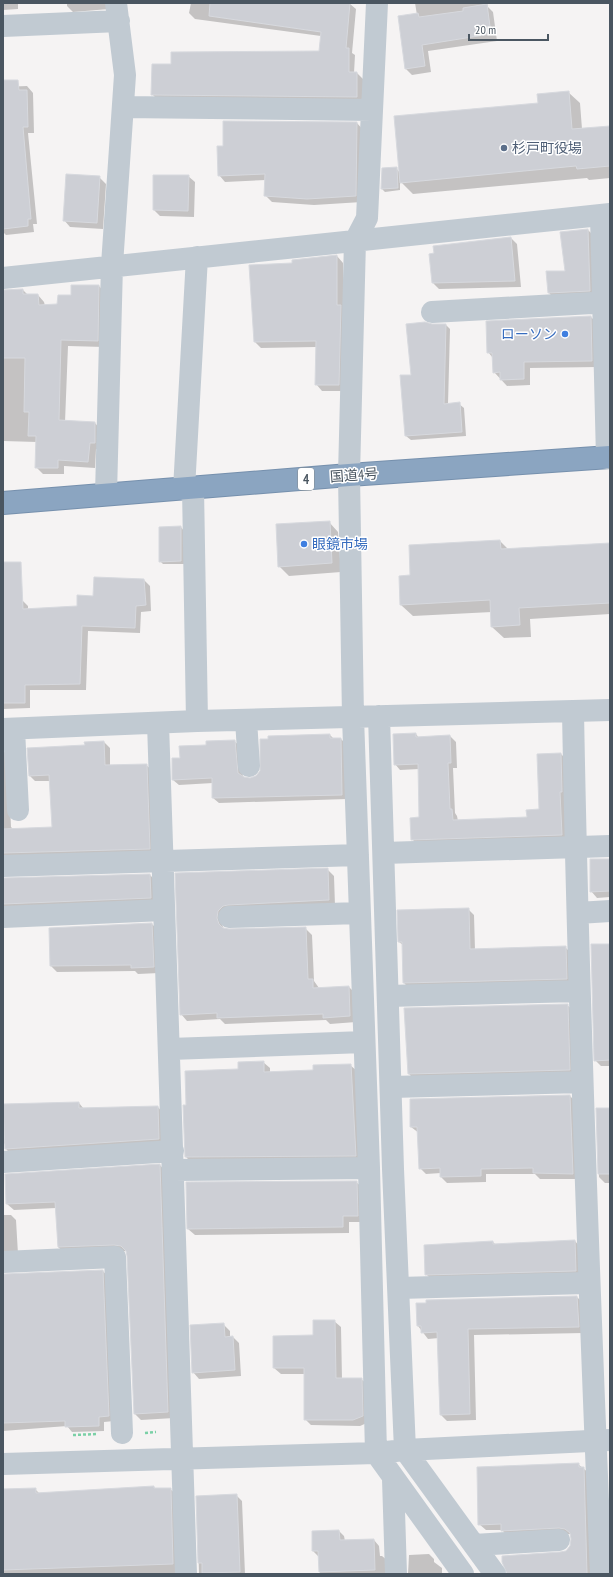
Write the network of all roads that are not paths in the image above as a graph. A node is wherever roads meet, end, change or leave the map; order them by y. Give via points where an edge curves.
1 (377, 3) edge
2 (118, 12) edge
3 (3, 26) edge
4 (123, 107) junction
5 (372, 110) junction
6 (605, 215) edge
7 (355, 241) junction
8 (197, 257) junction
9 (112, 265) junction
10 (3, 278) edge
11 (606, 302) edge
12 (432, 312) dead end
13 (609, 457) edge
14 (349, 475) junction
15 (189, 489) junction
16 (106, 494) junction
17 (3, 503) edge
18 (610, 710) edge
19 (573, 711) junction
20 (379, 716) junction
21 (352, 717) junction
22 (246, 720) junction
23 (197, 721) junction
24 (158, 723) junction
25 (9, 729) edge
26 (249, 766) dead end
27 (18, 810) dead end
28 (610, 846) edge
29 (575, 847) junction
30 (384, 853) junction
31 (358, 855) junction
32 (163, 861) junction
33 (3, 866) edge
34 (164, 910) junction
35 (610, 911) edge
36 (360, 913) junction
37 (578, 913) junction
38 (3, 917) edge
39 (229, 917) dead end
40 (579, 991) junction
41 (388, 996) junction
42 (364, 1042) junction
43 (170, 1049) junction
44 (582, 1082) junction
45 (391, 1087) junction
46 (173, 1160) junction
47 (3, 1162) edge
48 (369, 1168) junction
49 (3, 1262) edge
50 (588, 1283) junction
51 (399, 1288) junction
52 (122, 1433) dead end
53 (603, 1440) edge
54 (405, 1450) junction
55 (376, 1453) junction
56 (182, 1460) junction
57 (3, 1464) edge
58 (393, 1479) junction
59 (559, 1540) dead end
60 (474, 1545) junction
61 (186, 1574) edge
62 (396, 1574) edge
63 (462, 1574) edge
64 (495, 1574) edge
65 (601, 1574) edge

1 - 5 street
2 - 3 street
2 - 4 street via 125,75
4 - 5 street
4 - 9 street
5 - 7 street via 367,218
6 - 7 street
6 - 11 street
7 - 8 street
7 - 14 street
8 - 9 street
8 - 15 street
9 - 10 street
9 - 16 street
11 - 12 street
11 - 13 street
13 - 14 highway, 国道4号 / 4
14 - 15 highway, 国道4号 / 4
14 - 21 street
15 - 16 highway, 国道4号 / 4
15 - 23 street
16 - 17 highway, 国道4号 / 4
18 - 19 street
19 - 20 street
19 - 29 street
20 - 21 street
20 - 30 street
21 - 22 street
21 - 31 street
22 - 23 street
22 - 26 street
23 - 24 street
24 - 25 street
24 - 32 street
25 - 27 street
28 - 29 street
29 - 30 street
29 - 37 street
30 - 41 street
31 - 32 street
31 - 36 street
32 - 33 street
32 - 34 street
34 - 38 street
34 - 43 street
35 - 37 street
36 - 39 street
36 - 42 street
37 - 40 street
40 - 41 street
40 - 44 street
41 - 45 street
42 - 43 street
42 - 48 street
43 - 46 street
44 - 45 street
44 - 50 street
45 - 51 street
46 - 47 street
46 - 48 street
46 - 56 street
48 - 55 street
49 - 52 street via 115,1257
50 - 51 street
50 - 53 street
51 - 54 street
53 - 54 street
53 - 65 street
54 - 55 street
54 - 60 street
55 - 56 street
55 - 58 street
56 - 57 street
56 - 61 street
58 - 62 street
58 - 63 street
59 - 60 street
60 - 64 street

